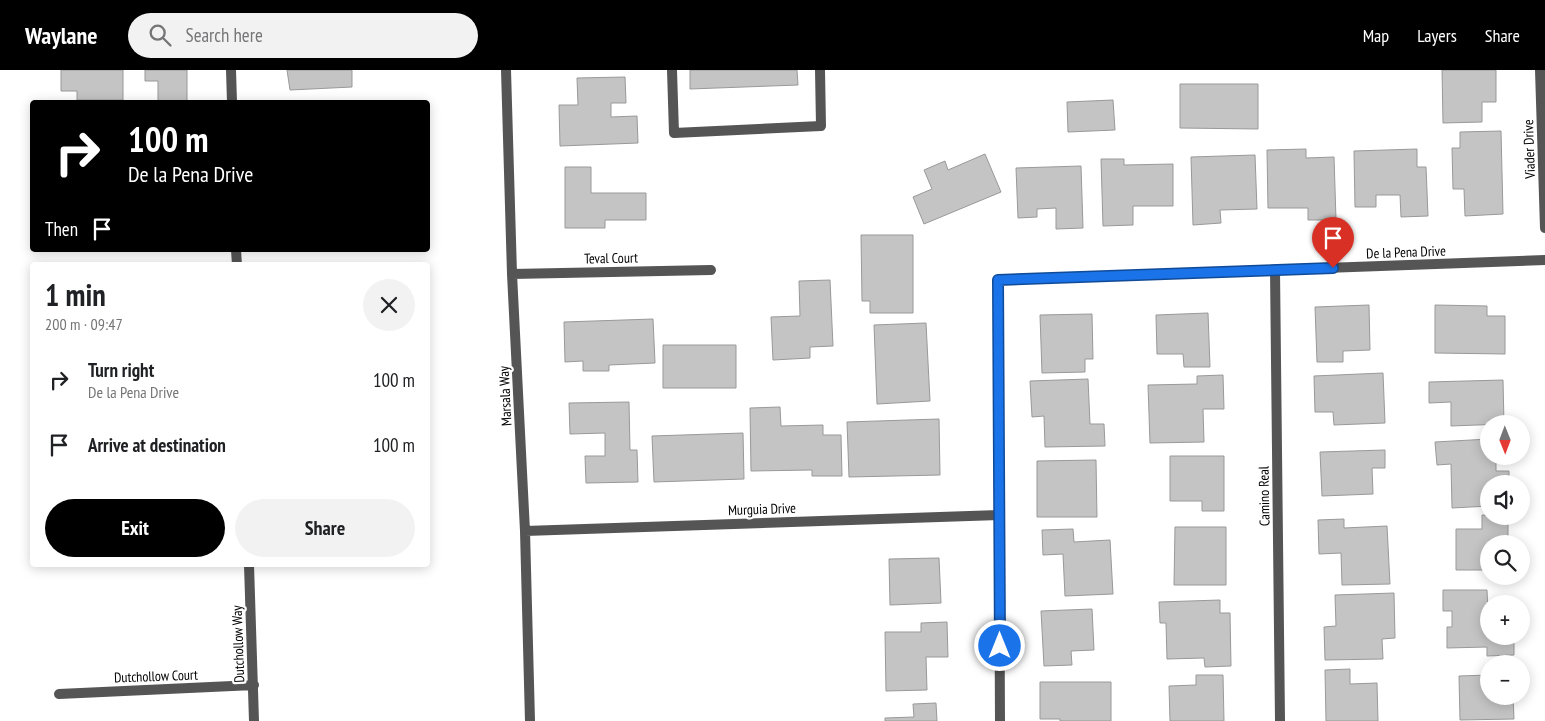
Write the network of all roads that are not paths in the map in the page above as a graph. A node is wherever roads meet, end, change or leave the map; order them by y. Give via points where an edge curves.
1 (231, 70) edge
2 (506, 70) edge
3 (672, 70) edge
4 (820, 70) edge
5 (1540, 70) edge
6 (232, 100) edge
7 (1543, 117) edge
8 (1545, 228) edge
9 (1545, 260) edge
10 (711, 270) dead end
11 (1275, 270) junction
12 (512, 274) junction
13 (999, 515) junction
14 (525, 530) junction
15 (248, 567) edge
16 (254, 685) junction
17 (59, 694) dead end
18 (254, 721) edge
19 (530, 721) edge
20 (1000, 721) edge
21 (1280, 721) edge

1 - 6 street
2 - 12 street, Marsala Way
3 - 4 street via 674,132 821,126
5 - 7 street, Viader Drive
7 - 8 street, Viader Drive
9 - 11 street, De la Pena Drive
10 - 12 street, Teval Court
11 - 13 street, De la Pena Drive via 998,280
11 - 21 street, Camino Real
12 - 14 street, Marsala Way
13 - 14 street, Murguia Drive
13 - 20 street
14 - 19 street, Marsala Way
15 - 16 street, Dutchollow Way
16 - 17 street, Dutchollow Court
16 - 18 street, Dutchollow Way

